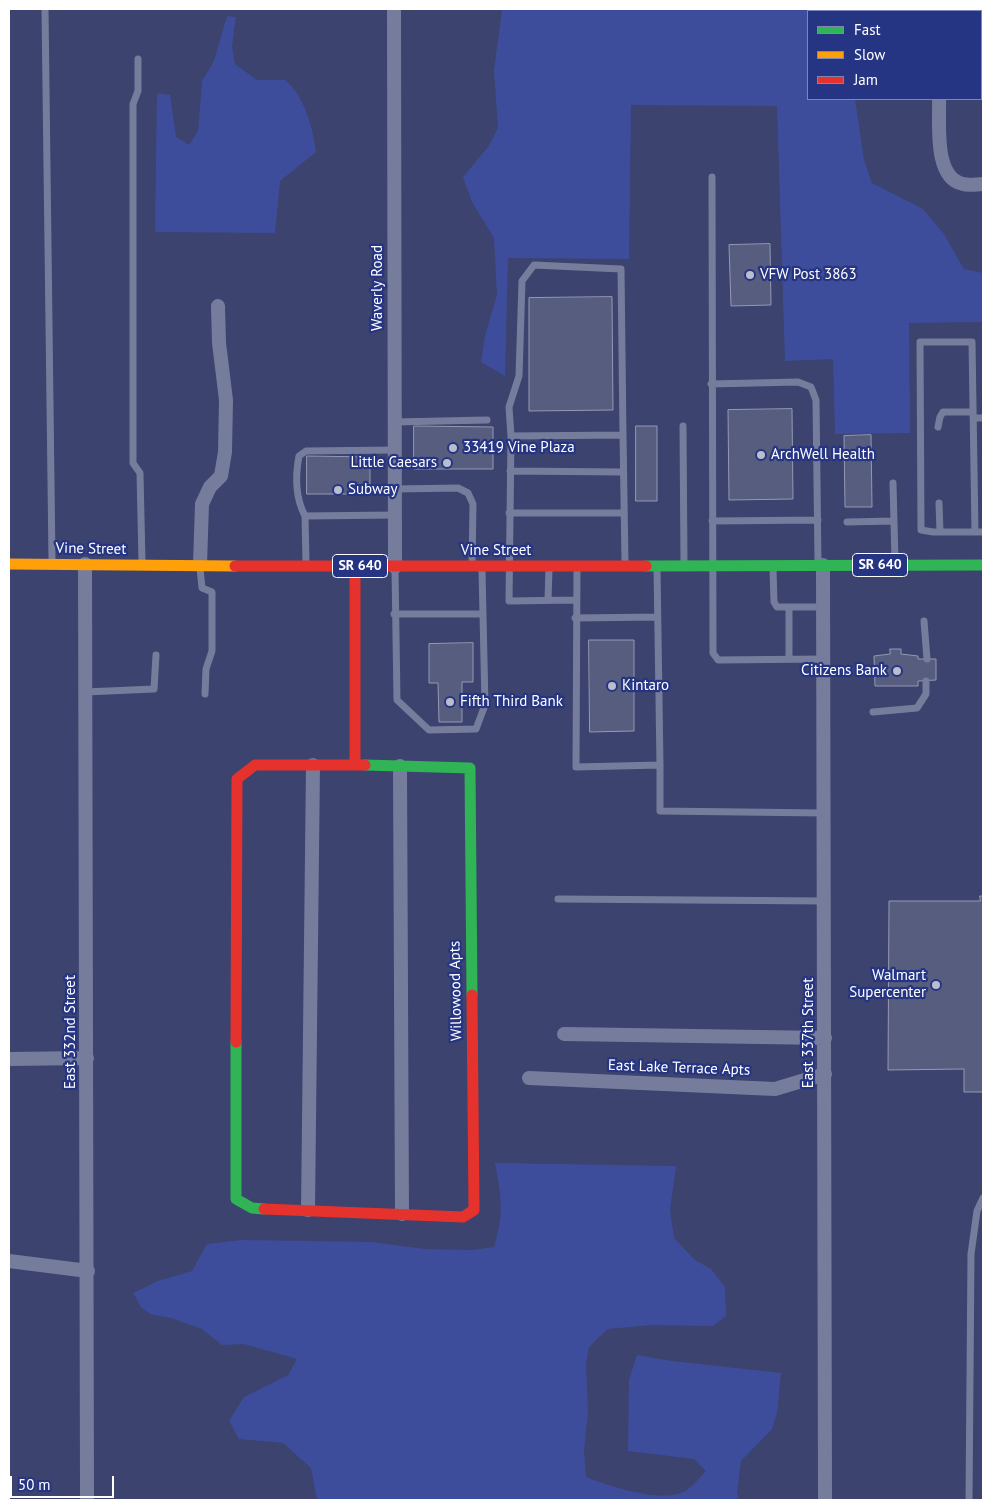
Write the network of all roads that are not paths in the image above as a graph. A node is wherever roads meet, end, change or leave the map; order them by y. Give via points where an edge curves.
1 (45, 9) edge
2 (394, 9) edge
3 (138, 59) dead end
4 (939, 100) edge
5 (712, 177) dead end
6 (983, 184) edge
7 (218, 306) dead end
8 (711, 384) junction
9 (973, 415) junction
10 (983, 418) edge
11 (487, 420) dead end
12 (395, 422) junction
13 (683, 426) dead end
14 (938, 427) dead end
15 (623, 435) junction
16 (511, 436) junction
17 (395, 450) junction
18 (510, 471) junction
19 (622, 472) junction
20 (893, 483) dead end
21 (395, 489) junction
22 (939, 503) dead end
23 (509, 513) junction
24 (624, 513) junction
25 (395, 515) junction
26 (305, 516) junction
27 (818, 520) junction
28 (712, 521) junction
29 (894, 521) junction
30 (847, 522) dead end
31 (940, 532) junction
32 (975, 532) junction
33 (983, 532) edge
34 (9, 564) edge
35 (52, 564) junction
36 (85, 564) junction
37 (142, 565) junction
38 (200, 565) junction
39 (657, 565) junction
40 (712, 565) junction
41 (772, 565) junction
42 (820, 565) junction
43 (895, 565) junction
44 (983, 565) edge
45 (306, 566) junction
46 (355, 566) junction
47 (477, 566) junction
48 (508, 566) junction
49 (549, 566) junction
50 (578, 566) junction
51 (626, 566) junction
52 (684, 566) junction
53 (395, 567) junction
54 (548, 600) junction
55 (576, 600) junction
56 (789, 608) junction
57 (823, 608) junction
58 (394, 614) junction
59 (483, 614) junction
60 (657, 617) junction
61 (575, 618) junction
62 (924, 621) dead end
63 (156, 655) dead end
64 (789, 659) junction
65 (823, 659) junction
66 (926, 659) dead end
67 (926, 681) dead end
68 (85, 692) junction
69 (205, 694) dead end
70 (873, 712) dead end
71 (313, 765) junction
72 (355, 765) junction
73 (660, 765) junction
74 (400, 766) junction
75 (823, 813) junction
76 (558, 899) dead end
77 (824, 901) junction
78 (564, 1034) dead end
79 (825, 1038) junction
80 (87, 1058) junction
81 (9, 1059) edge
82 (825, 1074) junction
83 (529, 1078) dead end
84 (983, 1198) edge
85 (308, 1210) junction
86 (402, 1214) junction
87 (9, 1262) edge
88 (88, 1270) junction
89 (87, 1500) edge
90 (825, 1500) edge
91 (969, 1500) edge

1 - 35 lane
2 - 12 street, Waverly Road
3 - 37 lane via 138,91 134,104 133,463 140,473
4 - 6 street via 940,152 947,173 962,184
5 - 8 lane
7 - 38 street via 226,400 225,452 221,476 210,487 202,504
8 - 27 lane via 798,382 811,387 816,400
8 - 28 lane
9 - 10 lane
9 - 14 lane via 943,412
9 - 31 lane via 972,342 920,342 921,530
9 - 32 lane
11 - 12 lane
12 - 17 street, Waverly Road
13 - 52 lane
15 - 16 lane
15 - 16 lane via 621,270 534,265 522,282 519,376 509,407
15 - 19 lane
16 - 18 lane
17 - 21 street, Waverly Road
17 - 26 lane via 306,451 299,456 296,473 298,502
18 - 19 lane
18 - 23 lane
19 - 24 lane
20 - 29 lane
21 - 25 street, Waverly Road
21 - 47 lane via 458,488 468,493 473,504
22 - 31 lane
23 - 24 lane
23 - 48 lane
24 - 51 lane
25 - 26 lane
25 - 53 street, Waverly Road
26 - 45 lane
27 - 28 lane
27 - 42 lane
28 - 40 lane
29 - 30 lane
29 - 43 lane
31 - 32 lane
32 - 33 lane
34 - 35 street, Vine Street / SR 640
35 - 36 street, Vine Street / SR 640
36 - 37 street, Vine Street / SR 640
36 - 68 street, East 332nd Street
37 - 38 street, Vine Street / SR 640
38 - 45 street, Vine Street / SR 640
38 - 69 lane via 202,588 212,592 212,651 206,669
39 - 51 street, Vine Street / SR 640
39 - 52 street, Vine Street / SR 640
39 - 60 lane
40 - 41 street, Vine Street / SR 640
40 - 52 street, Vine Street / SR 640
40 - 64 lane via 714,657 718,660
41 - 42 street, Vine Street / SR 640
41 - 56 lane via 774,602 777,607
42 - 43 street, Vine Street / SR 640
42 - 57 street, East 337th Street
43 - 44 street, Vine Street / SR 640
45 - 46 street, Vine Street / SR 640
46 - 53 street, Vine Street / SR 640
46 - 72 street
47 - 48 street, Vine Street / SR 640
47 - 53 street, Vine Street / SR 640
47 - 59 lane
48 - 49 street, Vine Street / SR 640
48 - 54 lane via 509,600
49 - 50 street, Vine Street / SR 640
49 - 54 lane
50 - 51 street, Vine Street / SR 640
50 - 55 lane
53 - 58 lane
54 - 55 lane
55 - 61 lane
56 - 57 lane
56 - 64 lane
57 - 65 street, East 337th Street
58 - 59 lane
58 - 59 lane via 397,700 429,730 476,729 485,705
60 - 61 lane
60 - 73 lane
61 - 73 lane via 576,766
62 - 66 lane
63 - 68 lane via 154,688
64 - 65 lane
65 - 75 street, East 337th Street
67 - 70 lane via 926,694 917,708
68 - 80 street, East 332nd Street
71 - 72 street, Willowood Apts
71 - 85 street
71 - 85 street, Willowood Apts via 255,765 237,779 236,1199 252,1208
72 - 74 street, Willowood Apts
73 - 75 lane via 660,811
74 - 86 street
74 - 86 street, Willowood Apts via 470,768 474,1210 463,1217
75 - 77 street, East 337th Street
76 - 77 lane
77 - 79 street, East 337th Street
78 - 79 street, East Lake Terrace Apts
79 - 82 street, East 337th Street
80 - 81 street
80 - 88 street, East 332nd Street
82 - 83 street, East Lake Terrace Apts via 775,1089
82 - 90 street, East 337th Street
84 - 91 lane via 977,1211 970,1254
85 - 86 street, Willowood Apts
87 - 88 street
88 - 89 street, East 332nd Street

